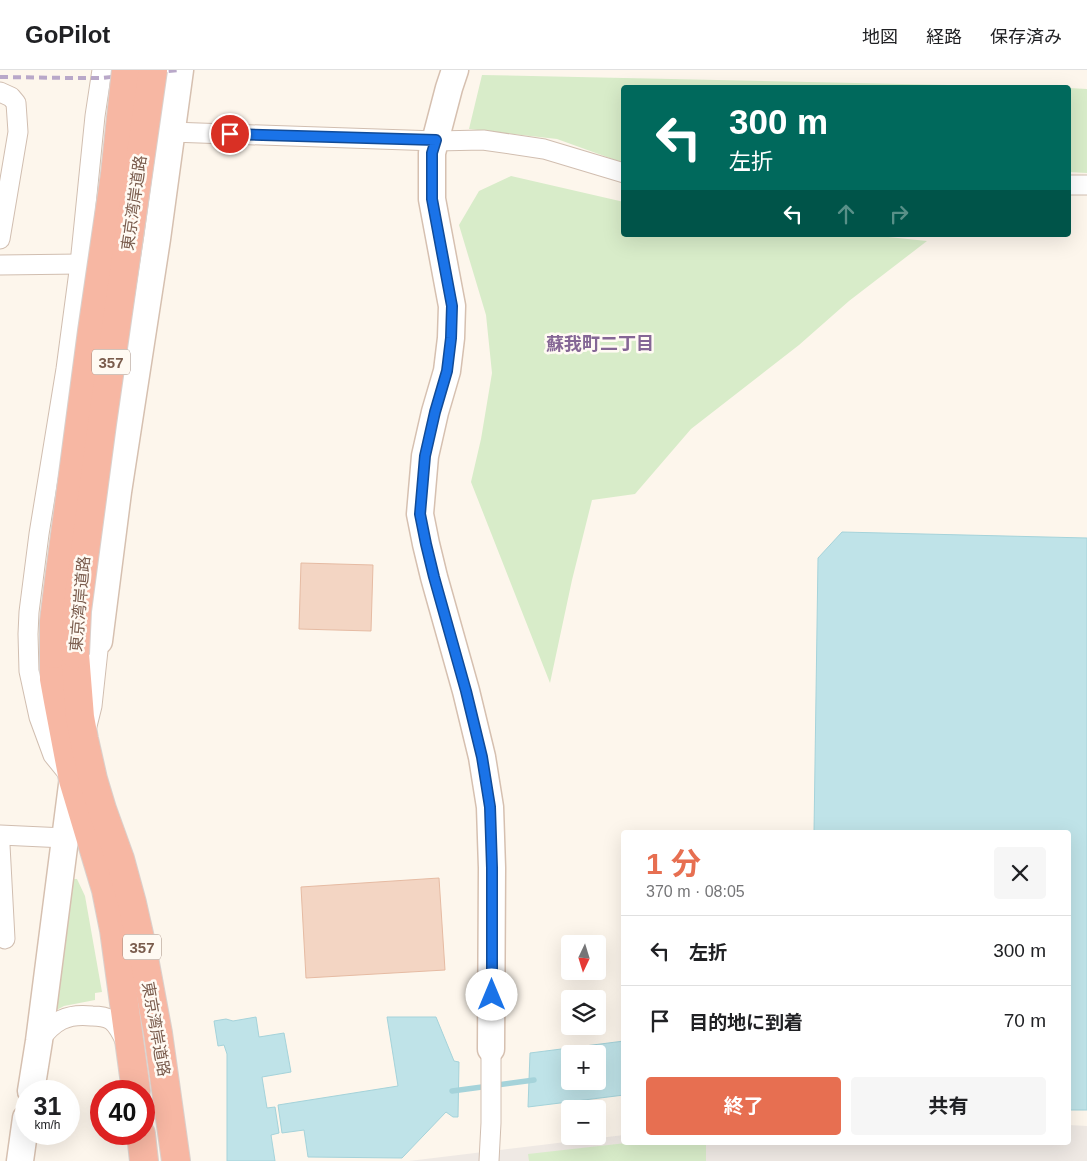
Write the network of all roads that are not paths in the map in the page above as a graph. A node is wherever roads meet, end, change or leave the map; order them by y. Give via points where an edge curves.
1 (102, 70) edge
2 (126, 70) edge
3 (153, 70) edge
4 (180, 70) edge
5 (455, 70) edge
6 (0, 92) edge
7 (171, 132) junction
8 (436, 140) junction
9 (621, 172) edge
10 (1071, 185) edge
11 (1087, 185) edge
12 (2, 218) edge
13 (0, 239) edge
14 (80, 264) junction
15 (0, 265) edge
16 (99, 641) joint
17 (64, 654) junction
18 (84, 739) junction
19 (73, 780) junction
20 (0, 835) edge
21 (65, 838) junction
22 (0, 845) edge
23 (5, 939) dead end
24 (38, 1040) junction
25 (491, 1049) joint
26 (130, 1051) junction
27 (32, 1080) edge
28 (134, 1080) edge
29 (22, 1145) edge
30 (142, 1145) edge
31 (20, 1161) edge
32 (144, 1161) edge
33 (176, 1161) edge
34 (489, 1161) edge

1 - 14 street
2 - 17 highway, 東京湾岸道路 / 357, bridge via 115,174 54,621
3 - 17 highway, 東京湾岸道路 / 357, bridge via 78,602
4 - 7 street
5 - 8 street
6 - 12 street via 16,103 18,132
7 - 8 street
7 - 16 street
8 - 9 street via 482,140 544,149
8 - 25 street via 432,153 432,199 452,306 451,338 447,371 425,456 420,514 482,757 490,807
10 - 11 street
12 - 13 street
14 - 15 street
14 - 19 street via 28,634 29,671 39,717 53,754
16 - 18 street via 92,706
17 - 18 highway, 東京湾岸道路 / 357
17 - 19 highway, 東京湾岸道路 / 357 via 54,679
18 - 19 street
18 - 33 highway, 東京湾岸道路 / 357 via 136,920 158,1033
19 - 21 street
19 - 26 highway, 東京湾岸道路 / 357 via 108,898
20 - 21 street
21 - 24 street
22 - 23 street
24 - 26 street via 64,1018 85,1015 112,1020
24 - 27 street
25 - 34 street
26 - 28 highway, 東京湾岸道路 / 357
29 - 31 street
30 - 32 highway

